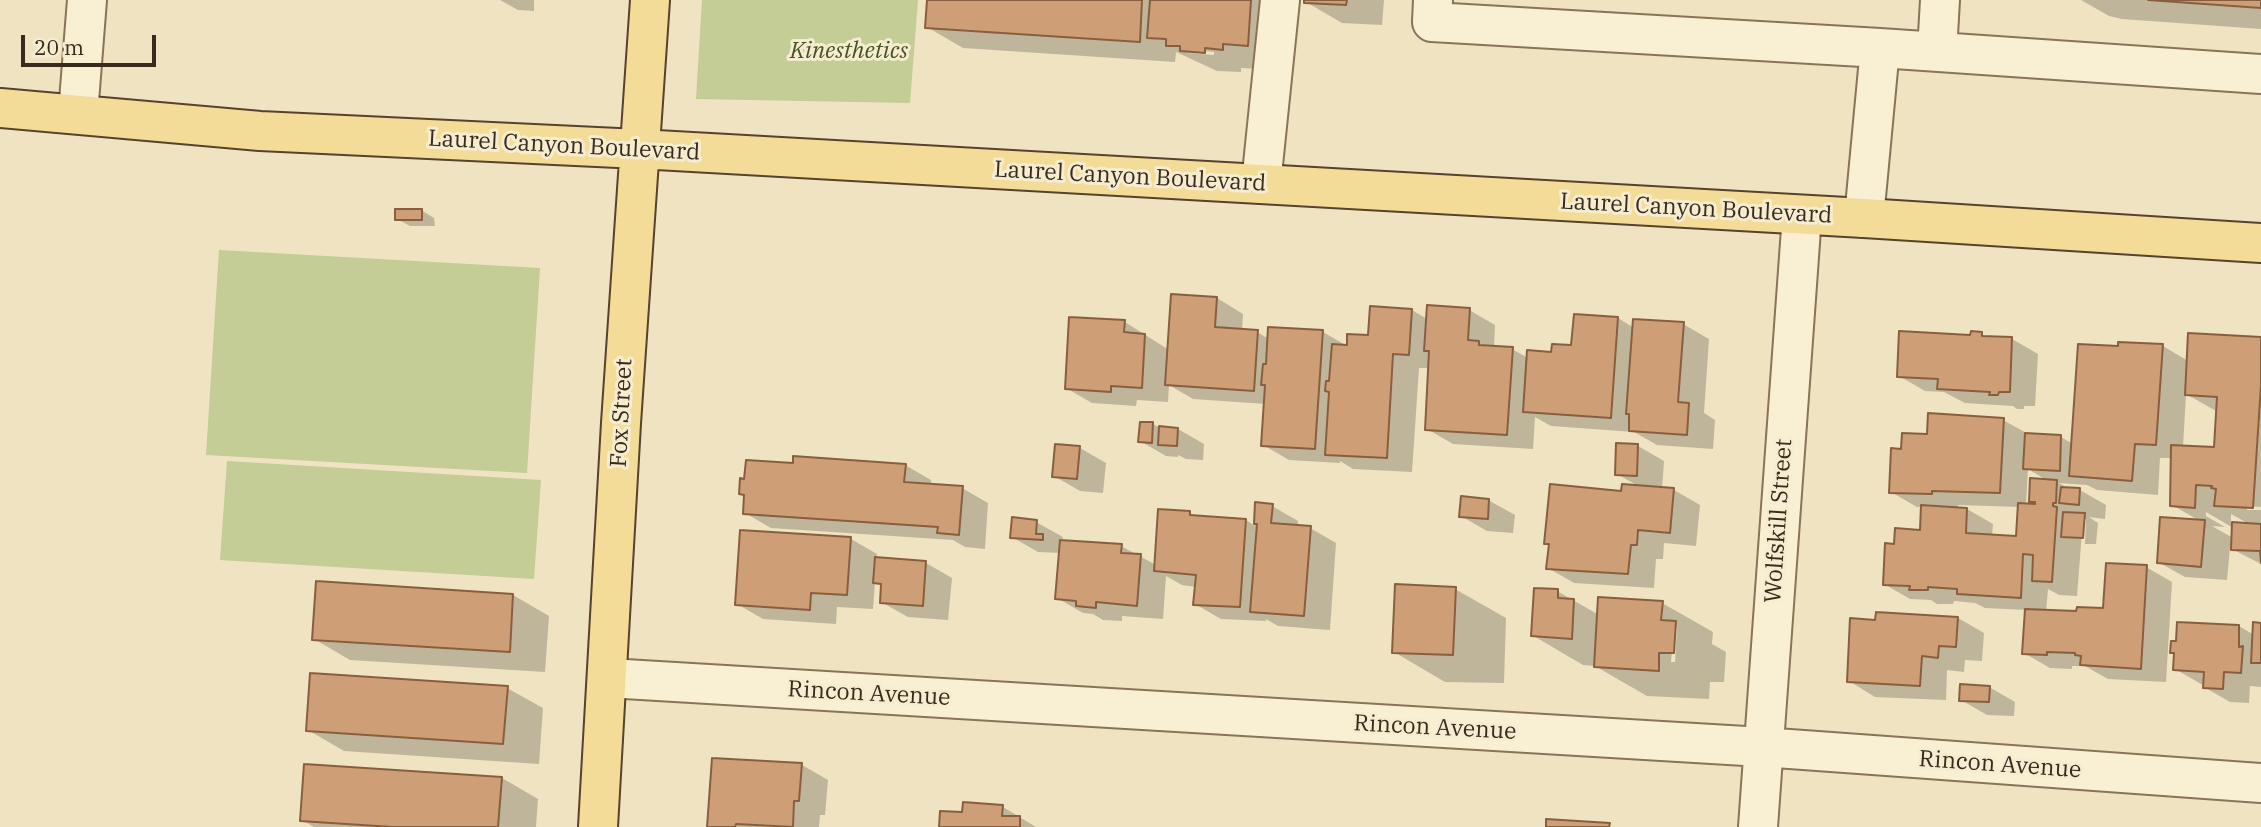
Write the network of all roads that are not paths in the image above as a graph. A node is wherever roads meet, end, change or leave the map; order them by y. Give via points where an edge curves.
1 (87, 0) edge
2 (650, 0) edge
3 (1280, 0) edge
4 (1433, 0) edge
5 (1940, 0) edge
6 (1880, 48) junction
7 (1937, 52) junction
8 (2261, 74) edge
9 (0, 108) edge
10 (78, 114) junction
11 (639, 149) junction
12 (1261, 184) junction
13 (1802, 215) junction
14 (1864, 218) junction
15 (2261, 243) edge
16 (608, 678) junction
17 (1762, 747) junction
18 (2261, 783) edge
19 (598, 827) edge
20 (1758, 827) edge

1 - 10 street
2 - 11 main road, Fox Street
3 - 12 street
4 - 6 street via 1432,22
5 - 7 street
6 - 7 street
6 - 14 street
7 - 8 street
9 - 10 main road, Laurel Canyon Boulevard
10 - 11 main road, Laurel Canyon Boulevard via 260,131
11 - 12 main road, Laurel Canyon Boulevard
11 - 16 main road, Fox Street
12 - 13 main road, Laurel Canyon Boulevard
13 - 14 main road, Laurel Canyon Boulevard
13 - 17 street, Wolfskill Street
14 - 15 main road, Laurel Canyon Boulevard
16 - 17 street, Rincon Avenue
16 - 19 main road, Fox Street
17 - 18 street, Rincon Avenue
17 - 20 street, Wolfskill Street

